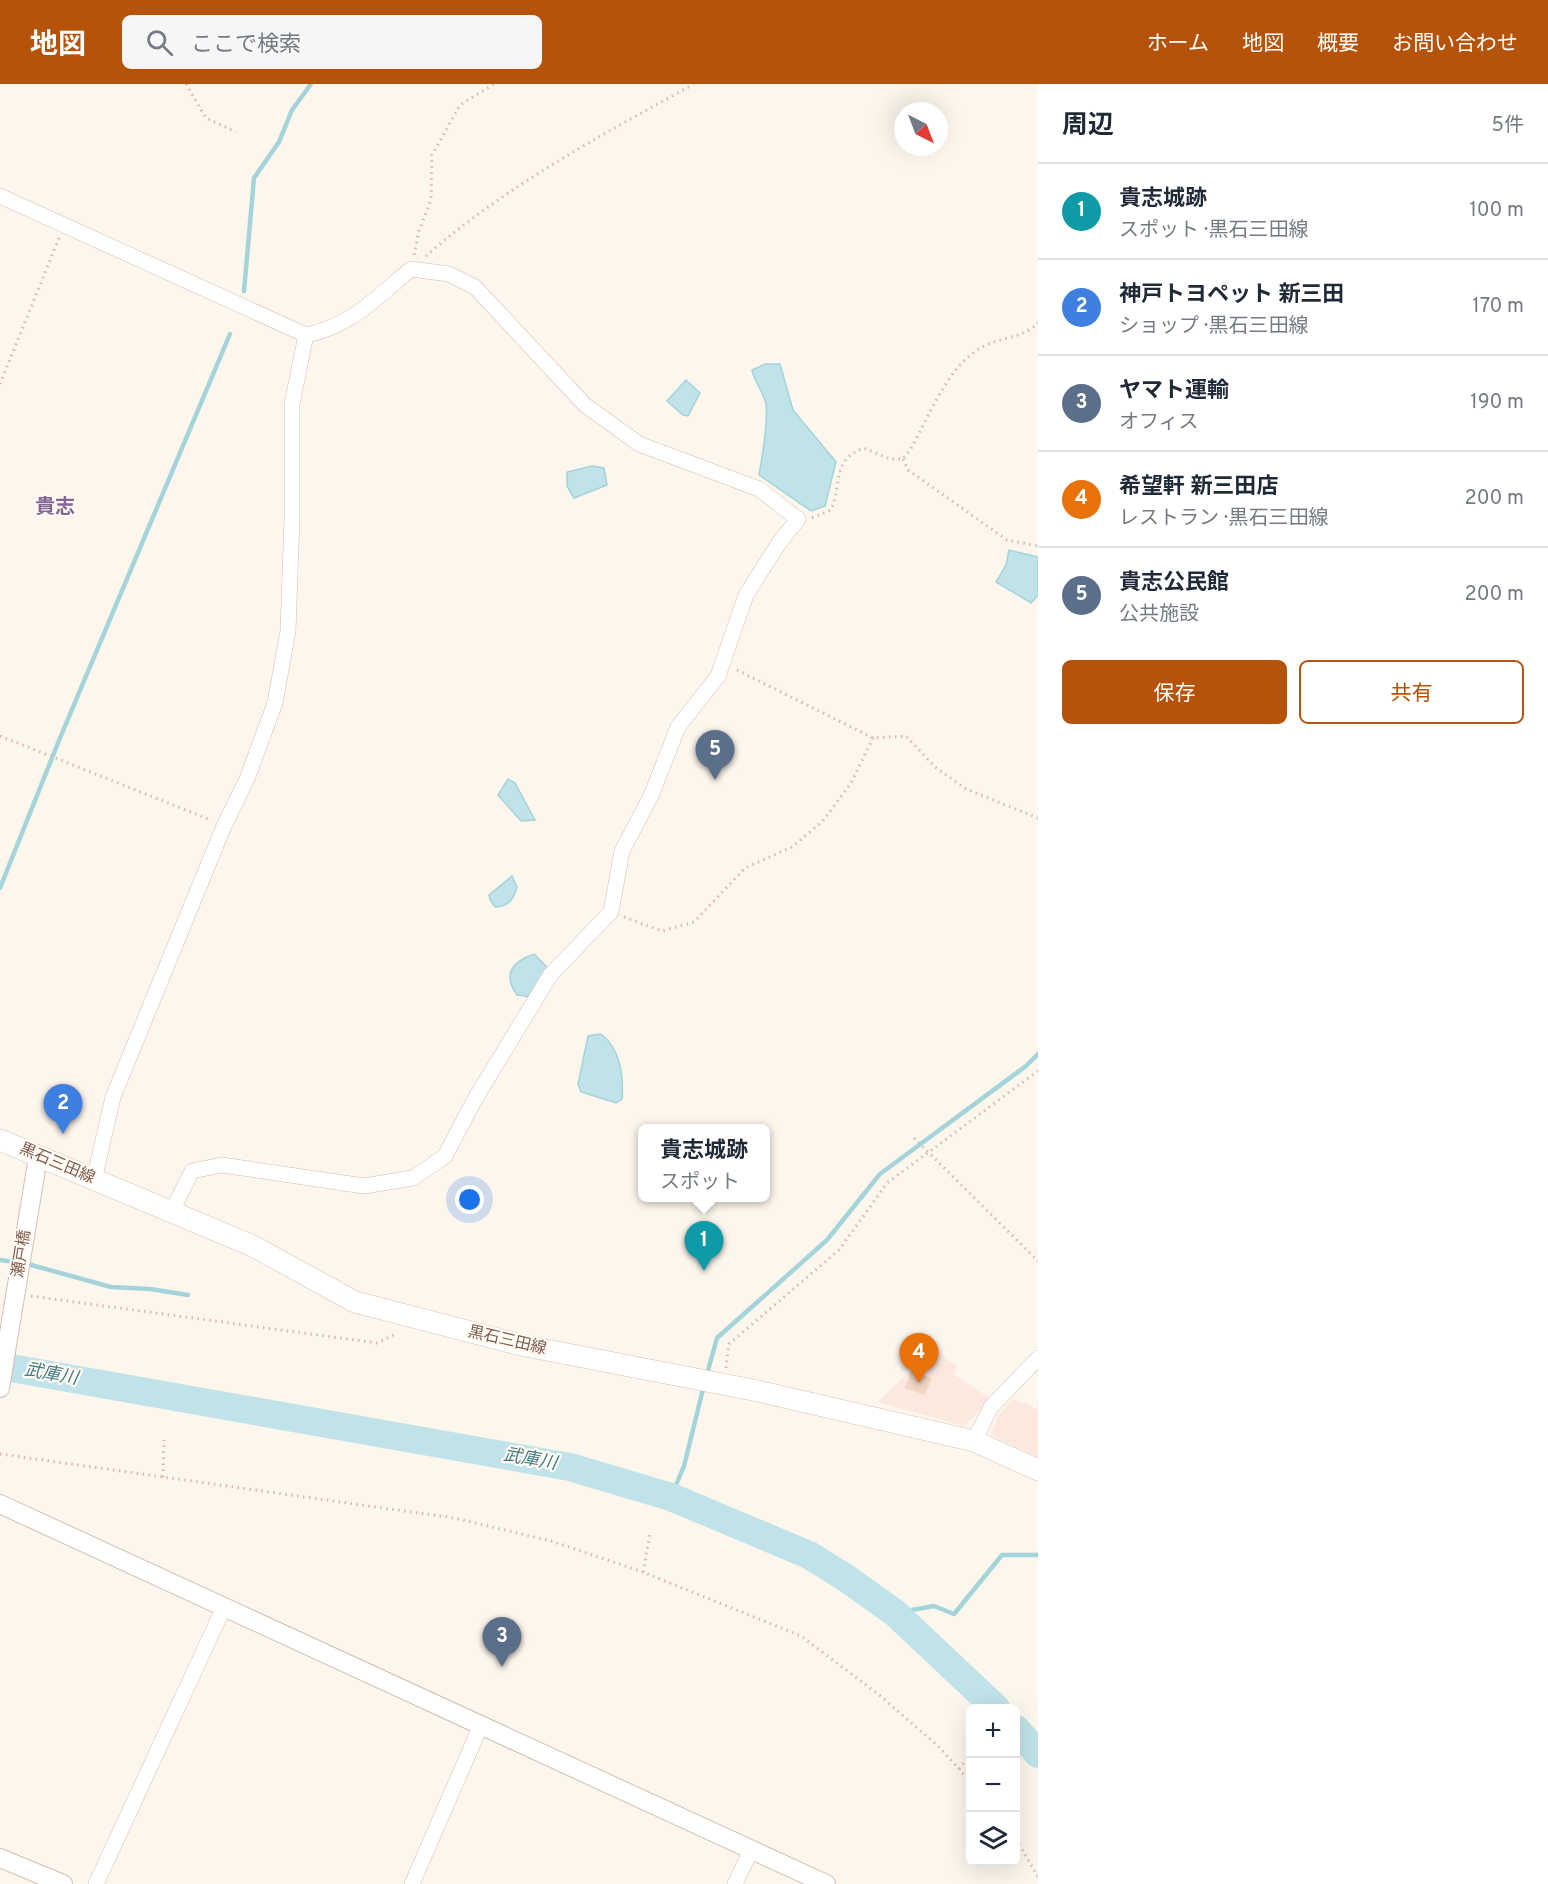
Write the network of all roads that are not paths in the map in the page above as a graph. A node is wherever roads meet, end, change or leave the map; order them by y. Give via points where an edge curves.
1 (0, 196) edge
2 (306, 335) junction
3 (0, 1140) edge
4 (38, 1157) junction
5 (94, 1180) junction
6 (171, 1213) junction
7 (1038, 1358) edge
8 (0, 1388) edge
9 (974, 1441) junction
10 (1038, 1470) edge
11 (0, 1504) edge
12 (224, 1607) junction
13 (481, 1725) junction
14 (751, 1850) junction
15 (0, 1858) edge
16 (63, 1884) edge
17 (96, 1884) edge
18 (411, 1884) edge
19 (735, 1884) edge
20 (826, 1884) edge

1 - 2 street
2 - 5 street via 292,404 288,631 275,703 247,779 224,825 113,1097
2 - 6 street via 341,324 411,269 449,274 475,287 585,405 639,444 759,489 798,519 746,595 718,676 678,727 651,796 622,851 611,912 551,974 445,1156 413,1178 364,1186 222,1165 192,1171
3 - 4 main road, 黒石三田線
4 - 5 main road, 黒石三田線
4 - 8 street, 瀬戸橋
5 - 6 main road, 黒石三田線
6 - 9 main road, 黒石三田線 via 253,1246 355,1302 421,1321
7 - 9 street via 991,1407
9 - 10 main road, 黒石三田線
11 - 12 street
12 - 13 street
12 - 17 street
13 - 14 street
13 - 18 street
14 - 19 street
14 - 20 street
15 - 16 street

